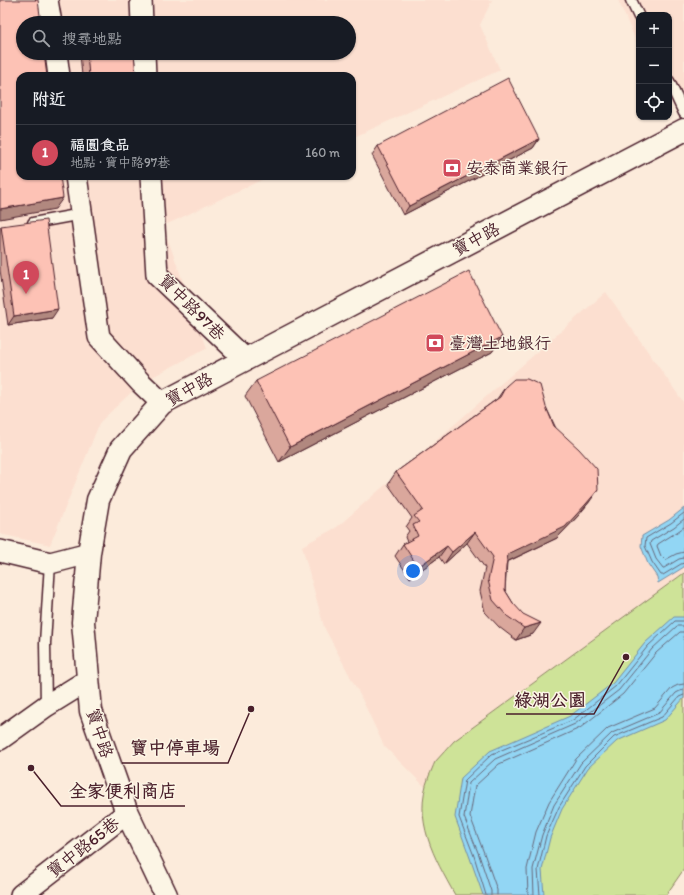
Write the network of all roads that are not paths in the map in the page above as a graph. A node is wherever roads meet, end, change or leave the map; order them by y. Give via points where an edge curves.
1 (47, 0) edge
2 (141, 0) edge
3 (631, 0) edge
4 (637, 12) edge
5 (50, 16) edge
6 (142, 16) edge
7 (57, 60) edge
8 (144, 60) edge
9 (59, 72) edge
10 (145, 72) edge
11 (670, 84) edge
12 (684, 113) edge
13 (684, 130) edge
14 (77, 180) edge
15 (151, 180) edge
16 (82, 214) junction
17 (22, 225) edge
18 (245, 359) junction
19 (162, 403) junction
20 (0, 551) edge
21 (89, 552) junction
22 (50, 563) junction
23 (88, 680) junction
24 (46, 706) junction
25 (0, 739) edge
26 (127, 813) junction
27 (21, 895) edge
28 (166, 895) edge

1 - 5 street
2 - 6 street
3 - 4 lane
7 - 9 street
8 - 10 street
11 - 12 lane
13 - 18 street, 寶中路
14 - 16 street
15 - 18 street, 寶中路97巷 via 157,275
16 - 17 lane
16 - 19 street via 99,336 140,383
18 - 19 street, 寶中路
19 - 21 street, 寶中路 via 121,449 98,500
20 - 22 street
21 - 22 street
21 - 23 street, 寶中路 via 83,622
22 - 24 lane via 45,643
23 - 24 street
23 - 26 street, 寶中路 via 91,710
24 - 25 street
26 - 27 street, 寶中路65巷
26 - 28 street, 寶中路

